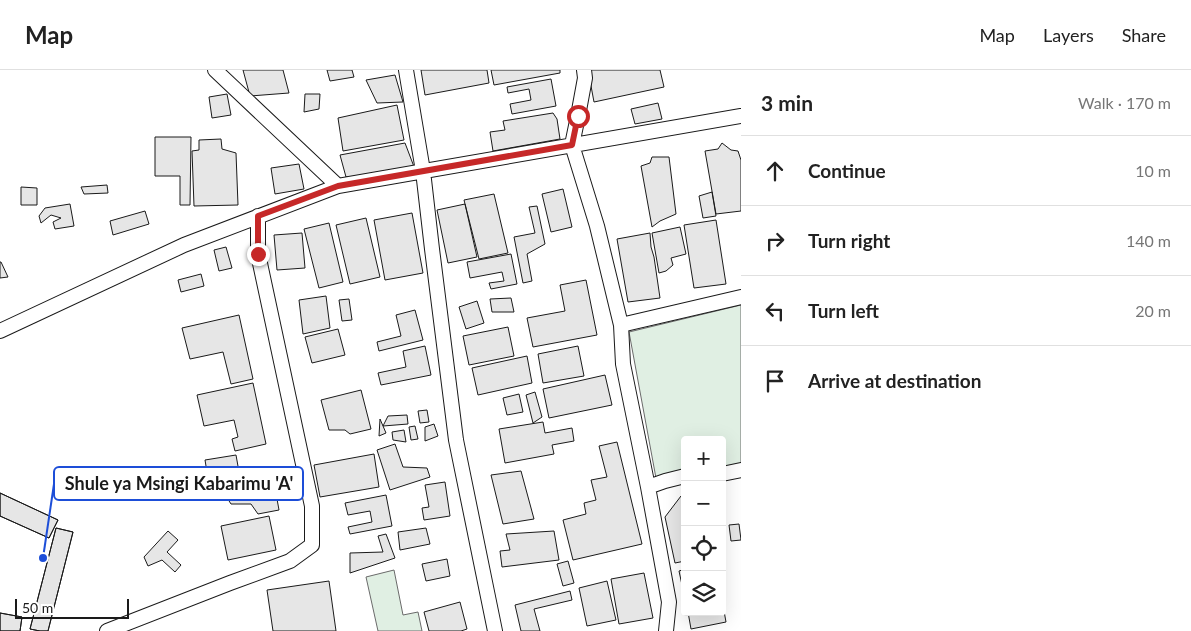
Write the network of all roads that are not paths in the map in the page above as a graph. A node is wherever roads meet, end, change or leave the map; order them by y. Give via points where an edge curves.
1 (215, 70) edge
2 (406, 70) edge
3 (584, 70) edge
4 (741, 116) edge
5 (572, 145) junction
6 (423, 171) junction
7 (338, 186) junction
8 (258, 216) junction
9 (741, 297) edge
10 (621, 326) junction
11 (0, 331) edge
12 (741, 470) edge
13 (726, 473) edge
14 (681, 477) edge
15 (648, 487) junction
16 (107, 631) edge
17 (495, 631) edge
18 (666, 631) edge

1 - 7 street
2 - 6 street
3 - 5 street
4 - 5 street
5 - 6 street
5 - 10 street via 597,226
6 - 7 street
6 - 17 street via 456,440
7 - 8 street
8 - 11 street via 184,245
8 - 16 street via 258,254 312,506 312,545 290,562
9 - 10 street
10 - 15 street via 623,364
12 - 13 street
14 - 15 street
15 - 18 street via 669,602

